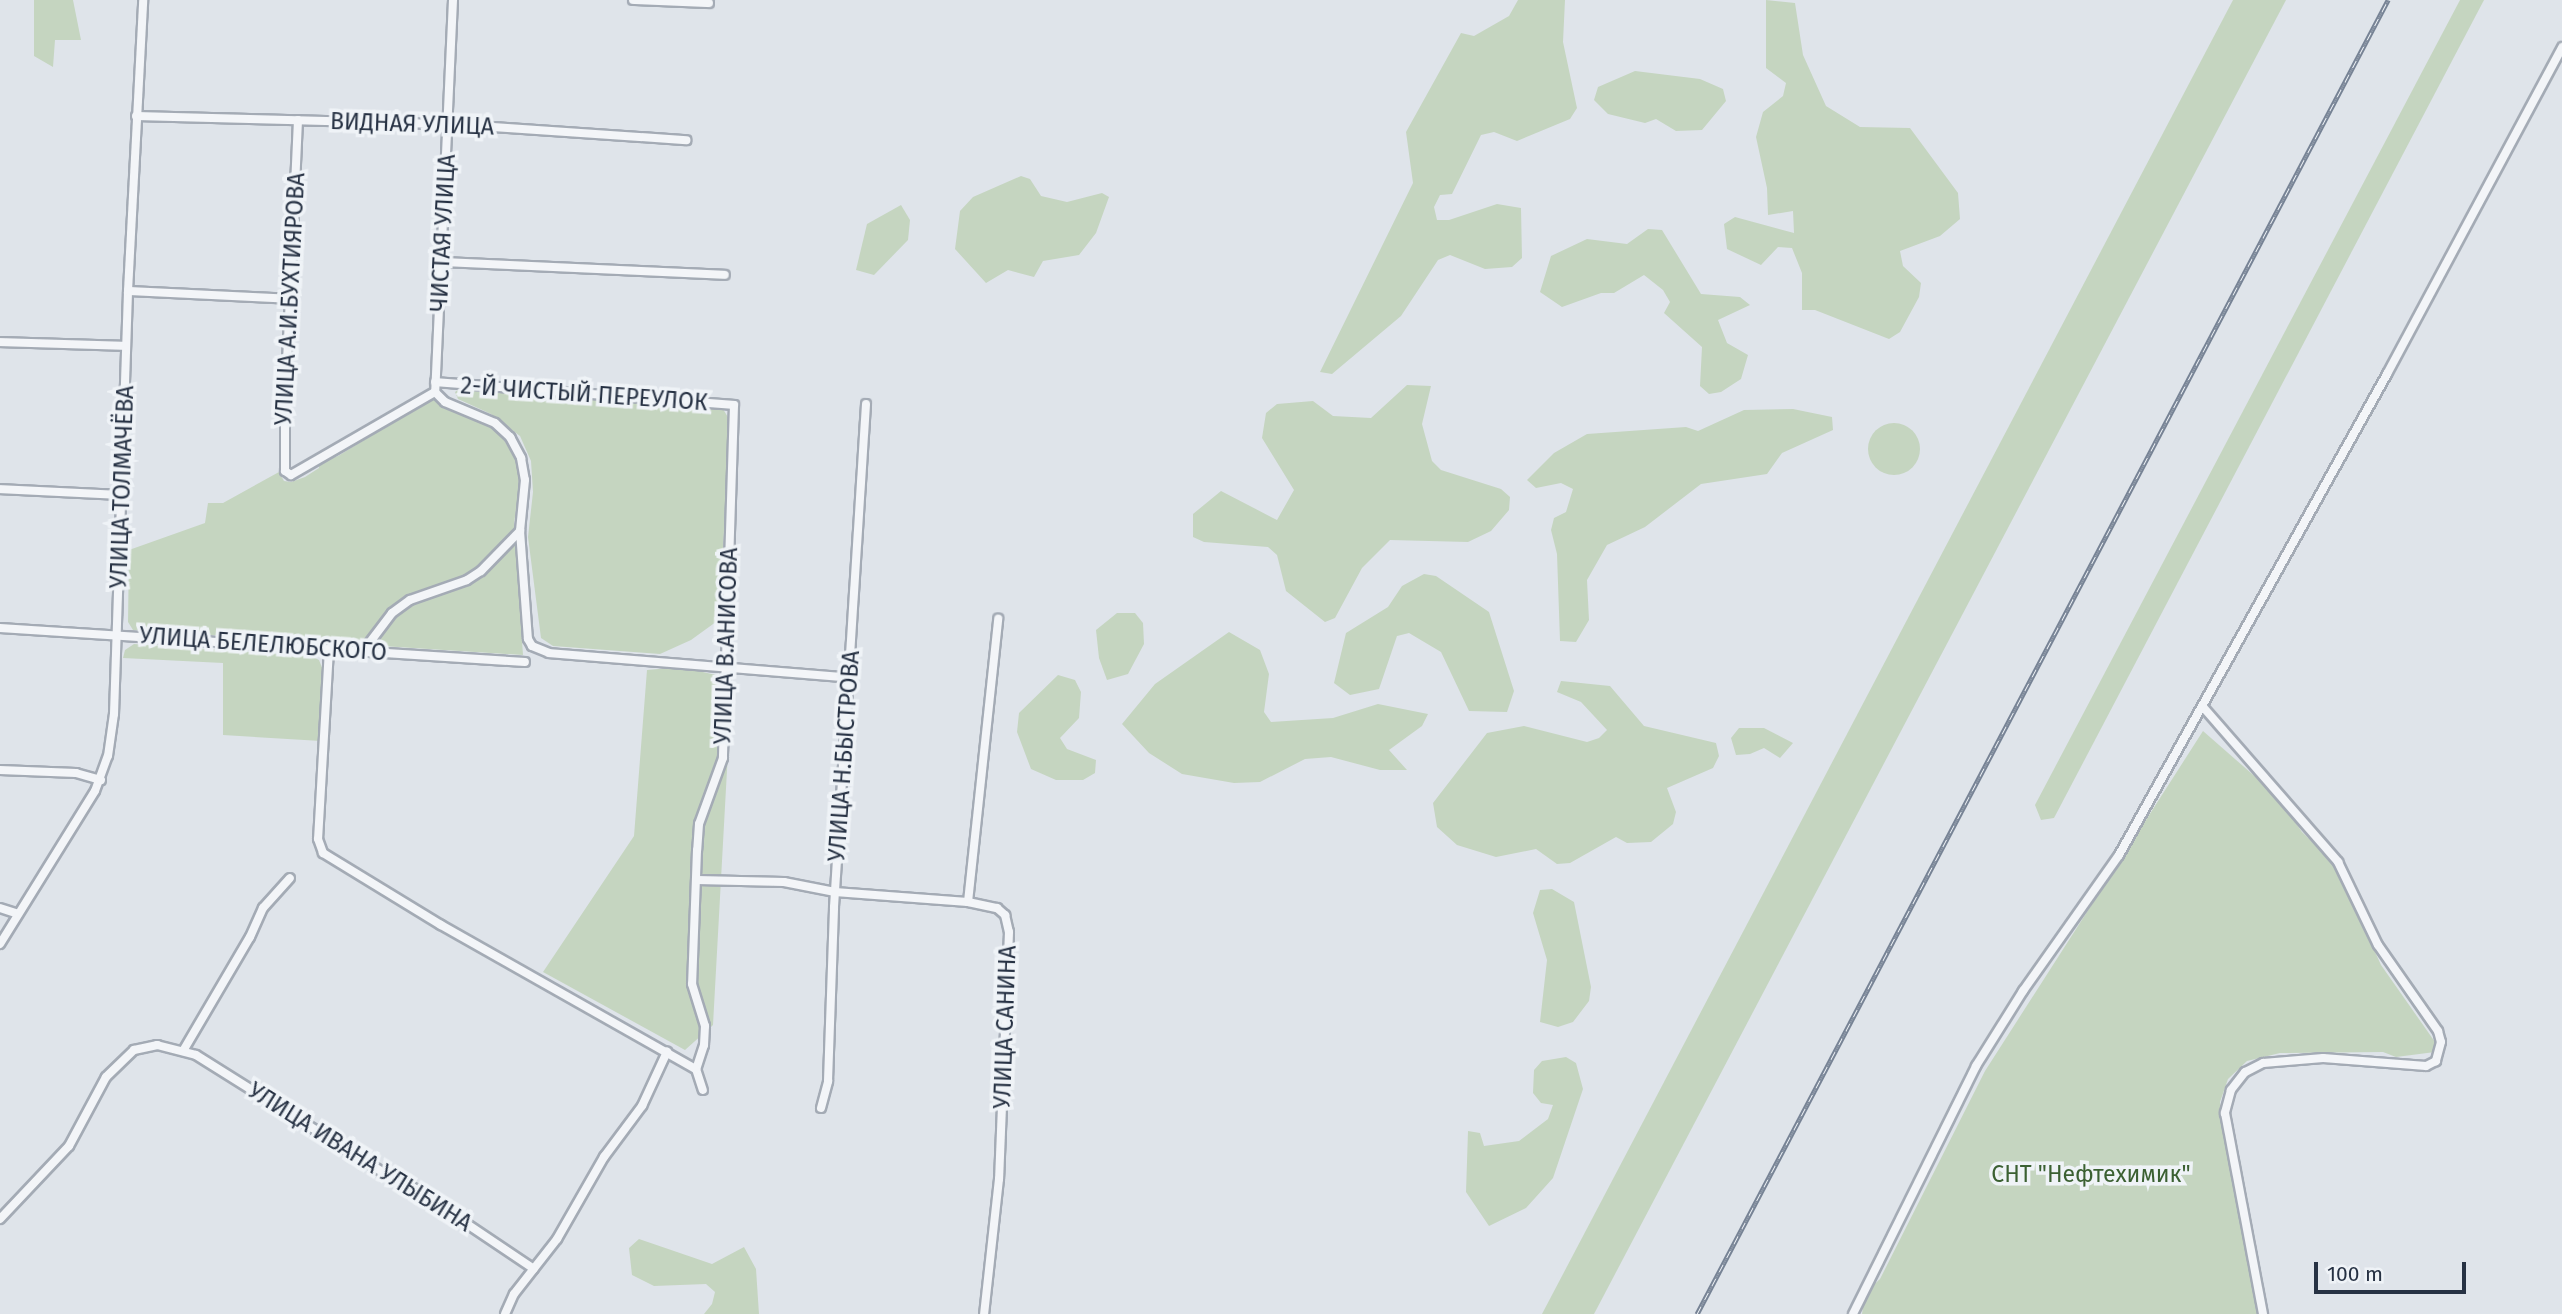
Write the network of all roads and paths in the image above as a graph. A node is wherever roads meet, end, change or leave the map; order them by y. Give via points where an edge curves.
1 (143, 0) edge
2 (453, 0) edge
3 (633, 0) edge
4 (709, 4) dead end
5 (2562, 47) edge
6 (136, 116) junction
7 (298, 120) junction
8 (449, 124) junction
9 (687, 140) dead end
10 (442, 262) junction
11 (724, 275) dead end
12 (128, 291) junction
13 (290, 299) junction
14 (0, 342) edge
15 (126, 346) junction
16 (435, 387) junction
17 (866, 404) dead end
18 (734, 405) joint
19 (0, 489) edge
20 (122, 495) junction
21 (520, 531) junction
22 (999, 619) dead end
23 (0, 628) edge
24 (117, 634) junction
25 (329, 649) junction
26 (364, 650) junction
27 (525, 662) dead end
28 (725, 669) junction
29 (850, 678) junction
30 (2203, 707) junction
31 (0, 770) edge
32 (101, 780) junction
33 (290, 878) dead end
34 (697, 880) junction
35 (835, 892) junction
36 (968, 902) junction
37 (0, 908) edge
38 (18, 914) junction
39 (0, 944) edge
40 (183, 1051) junction
41 (667, 1052) junction
42 (696, 1069) junction
43 (703, 1090) dead end
44 (821, 1108) dead end
45 (0, 1219) edge
46 (534, 1269) junction
47 (505, 1314) edge
48 (984, 1314) edge
49 (1853, 1314) edge
50 (2263, 1314) edge

1 - 6 street, УЛИЦА ТОЛМАЧЁВА
2 - 8 street, ЧИСТАЯ УЛИЦА
3 - 4 street
5 - 30 street
6 - 7 street, ВИДНАЯ УЛИЦА
6 - 12 street, УЛИЦА ТОЛМАЧЁВА
7 - 8 street, ВИДНАЯ УЛИЦА
7 - 13 street, УЛИЦА А.И.БУХТИЯРОВА
8 - 9 street, ВИДНАЯ УЛИЦА
8 - 10 street, ЧИСТАЯ УЛИЦА
10 - 11 street
10 - 16 street, ЧИСТАЯ УЛИЦА
12 - 13 street
12 - 15 street, УЛИЦА ТОЛМАЧЁВА
13 - 16 street, УЛИЦА А.И.БУХТИЯРОВА via 283,463 291,475
14 - 15 street
15 - 20 street, УЛИЦА ТОЛМАЧЁВА
16 - 18 street, 2-Й ЧИСТЫЙ ПЕРЕУЛОК
16 - 21 street via 445,402 495,423 510,437 524,480
17 - 29 street, УЛИЦА Н.БЫСТРОВА
18 - 28 street, УЛИЦА В.АНИСОВА
19 - 20 street
20 - 24 street, УЛИЦА ТОЛМАЧЁВА
21 - 26 street via 467,580 410,600 376,631
21 - 28 street via 525,627 532,646 549,653
22 - 36 street
23 - 24 street, УЛИЦА БЕЛЕЛЮБСКОГО
24 - 25 street, УЛИЦА БЕЛЕЛЮБСКОГО
24 - 32 street, УЛИЦА ТОЛМАЧЁВА via 114,714
25 - 26 street, УЛИЦА БЕЛЕЛЮБСКОГО
25 - 41 street via 320,847 330,859
26 - 27 street, УЛИЦА БЕЛЕЛЮБСКОГО
28 - 29 street
28 - 34 street, УЛИЦА В.АНИСОВА via 723,758 699,824
29 - 35 street, УЛИЦА Н.БЫСТРОВА
30 - 49 street via 2119,855 1976,1066
30 - 50 street via 2338,862 2378,945 2441,1042 2436,1061 2426,1066 2323,1058 2263,1063 2245,1072 2231,1090 2225,1113
31 - 32 street via 76,773
32 - 38 street, УЛИЦА ТОЛМАЧЁВА
33 - 40 street via 263,908
34 - 35 street via 784,882
34 - 42 street, УЛИЦА В.АНИСОВА via 692,984 705,1026
35 - 36 street
35 - 44 street, УЛИЦА Н.БЫСТРОВА via 828,1081
36 - 48 street, УЛИЦА САНИНА via 998,908 1009,932 999,1179
37 - 38 street
38 - 39 street, УЛИЦА ТОЛМАЧЁВА
40 - 45 street, УЛИЦА ИВАНА УЛЫБИНА via 158,1045 134,1050 106,1077 53,1167
40 - 46 street, УЛИЦА ИВАНА УЛЫБИНА via 415,1189
41 - 42 street
41 - 46 street via 642,1106 604,1157 558,1239
42 - 43 street
46 - 47 street

